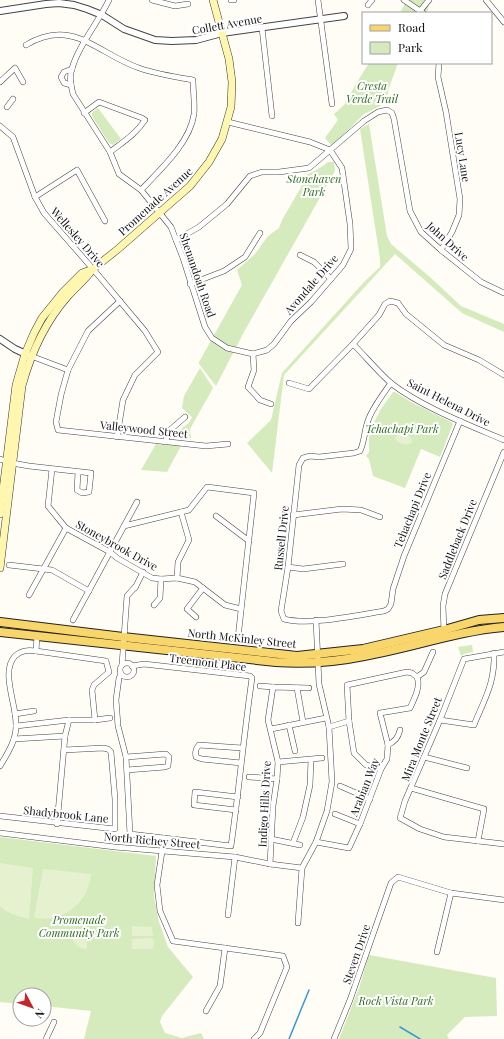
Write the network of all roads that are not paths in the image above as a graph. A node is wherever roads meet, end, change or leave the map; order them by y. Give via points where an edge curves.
1 (110, 0) edge
2 (152, 0) edge
3 (213, 0) edge
4 (318, 0) edge
5 (372, 0) edge
6 (404, 0) edge
7 (429, 0) edge
8 (486, 0) edge
9 (46, 2) edge
10 (188, 4) dead end
11 (368, 5) dead end
12 (0, 11) edge
13 (422, 12) edge
14 (102, 15) junction
15 (344, 16) dead end
16 (320, 19) junction
17 (504, 22) edge
18 (262, 28) junction
19 (222, 33) junction
20 (86, 40) junction
21 (26, 45) dead end
22 (439, 64) edge
23 (72, 69) junction
24 (0, 82) edge
25 (24, 82) dead end
26 (71, 85) junction
27 (13, 99) dead end
28 (332, 104) dead end
29 (7, 107) dead end
30 (84, 113) junction
31 (272, 116) dead end
32 (228, 122) junction
33 (0, 126) edge
34 (330, 150) junction
35 (110, 152) junction
36 (141, 190) junction
37 (35, 197) junction
38 (160, 212) junction
39 (105, 221) dead end
40 (260, 233) dead end
41 (176, 240) junction
42 (440, 250) junction
43 (300, 254) dead end
44 (93, 269) junction
45 (331, 279) junction
46 (190, 284) junction
47 (504, 293) edge
48 (120, 301) junction
49 (0, 339) edge
50 (353, 344) junction
51 (253, 354) junction
52 (28, 355) junction
53 (68, 370) junction
54 (504, 375) edge
55 (289, 383) dead end
56 (391, 383) junction
57 (271, 404) dead end
58 (185, 417) dead end
59 (460, 421) junction
60 (117, 437) junction
61 (504, 440) edge
62 (165, 442) junction
63 (228, 444) dead end
64 (504, 452) edge
65 (6, 461) edge
66 (52, 469) junction
67 (78, 472) junction
68 (137, 502) dead end
69 (182, 512) junction
70 (0, 514) edge
71 (293, 515) junction
72 (216, 516) dead end
73 (380, 517) dead end
74 (124, 526) junction
75 (66, 528) junction
76 (249, 541) junction
77 (110, 552) junction
78 (343, 564) dead end
79 (9, 565) dead end
80 (288, 567) junction
81 (0, 568) edge
82 (44, 569) junction
83 (143, 572) junction
84 (177, 578) junction
85 (161, 579) junction
86 (203, 588) junction
87 (89, 591) junction
88 (29, 595) dead end
89 (154, 605) dead end
90 (241, 609) junction
91 (196, 617) dead end
92 (504, 618) edge
93 (73, 620) dead end
94 (316, 620) junction
95 (0, 622) edge
96 (504, 627) edge
97 (0, 632) edge
98 (444, 633) junction
99 (37, 636) junction
100 (238, 638) dead end
101 (123, 641) junction
102 (36, 651) junction
103 (433, 652) dead end
104 (504, 652) edge
105 (494, 653) junction
106 (319, 658) junction
107 (122, 665) junction
108 (132, 666) junction
109 (121, 674) junction
110 (417, 677) junction
111 (260, 686) dead end
112 (273, 687) junction
113 (297, 688) junction
114 (309, 688) dead end
115 (34, 711) dead end
116 (15, 714) junction
117 (110, 718) dead end
118 (326, 718) junction
119 (69, 720) junction
120 (95, 720) junction
121 (440, 720) junction
122 (350, 721) junction
123 (303, 722) junction
124 (289, 725) junction
125 (16, 726) junction
126 (329, 727) junction
127 (271, 729) junction
128 (400, 730) dead end
129 (65, 736) junction
130 (14, 739) junction
131 (388, 745) junction
132 (242, 748) junction
133 (64, 750) junction
134 (294, 751) dead end
135 (3, 755) edge
136 (126, 757) junction
137 (424, 757) junction
138 (322, 758) dead end
139 (311, 760) junction
140 (278, 762) junction
141 (241, 763) junction
142 (0, 766) edge
143 (467, 768) dead end
144 (381, 769) junction
145 (127, 770) junction
146 (249, 777) dead end
147 (277, 779) junction
148 (340, 786) dead end
149 (411, 788) junction
150 (238, 798) junction
151 (370, 799) junction
152 (236, 810) junction
153 (335, 814) dead end
154 (0, 816) edge
155 (57, 824) junction
156 (360, 824) junction
157 (0, 833) edge
158 (164, 838) junction
159 (271, 839) junction
160 (478, 841) junction
161 (316, 842) junction
162 (293, 843) junction
163 (504, 844) edge
164 (300, 845) dead end
165 (162, 851) junction
166 (235, 857) junction
167 (270, 864) junction
168 (302, 868) junction
169 (451, 893) junction
170 (504, 900) edge
171 (228, 915) dead end
172 (298, 923) dead end
173 (225, 948) junction
174 (437, 952) dead end
175 (206, 1011) dead end
176 (54, 1022) dead end
177 (46, 1039) edge
178 (254, 1039) edge
179 (334, 1039) edge

1 - 14 street, Shenandoah Road
2 - 10 street via 175,6
3 - 19 main road, Promenade Avenue
4 - 16 street
5 - 11 street
6 - 13 street
7 - 13 street
8 - 17 street
9 - 12 street, Collett Avenue
9 - 14 street, Collett Avenue via 74,5
14 - 19 street, Collett Avenue via 124,29 155,40 196,40
14 - 20 street, Shenandoah Road
15 - 16 street, Collett Avenue
16 - 18 street, Collett Avenue
16 - 28 street
18 - 19 street, Collett Avenue
18 - 31 street
19 - 32 main road, Promenade Avenue via 232,82
20 - 21 street via 60,34 38,37
20 - 23 street, Shenandoah Road
20 - 36 street via 139,68 193,80 194,115 188,130 179,148
22 - 42 street, Lucy Lane via 438,77 460,199 455,226
23 - 26 street, Shenandoah Road
23 - 26 street, Shenandoah Road via 64,72 61,77 64,82
24 - 25 street via 15,68
26 - 30 street, Shenandoah Road
27 - 29 street
30 - 35 street, Shenandoah Road
30 - 35 street via 99,102 145,120 132,136
32 - 34 street via 310,142
32 - 38 main road, Promenade Avenue via 222,139 204,170
33 - 37 street, Wellesley Drive via 13,137
34 - 41 street via 309,168 262,172 250,176 227,204 199,227
34 - 42 street, John Drive via 378,112 387,110 392,113 410,211 421,232
34 - 45 street, Avondale Drive via 342,168 351,249 344,265
35 - 36 street, Shenandoah Road via 120,174
36 - 38 street, Shenandoah Road
37 - 39 street via 77,170
37 - 44 street, Wellesley Drive via 44,213
38 - 41 street, Shenandoah Road via 171,227
38 - 44 main road, Promenade Avenue
40 - 46 street via 245,257 224,272
41 - 46 street, Shenandoah Road
42 - 47 street, John Drive via 481,282
43 - 45 street via 314,262
44 - 48 street, Wellesley Drive
44 - 52 main road, Promenade Avenue via 48,322
45 - 51 street, Avondale Drive via 291,321 274,344 267,350
46 - 51 street, Shenandoah Road via 205,328 212,338 227,348
48 - 53 street via 88,331
48 - 60 street, Wellesley Drive via 145,331 158,352 135,375 123,400
49 - 52 street
50 - 54 street via 390,301 398,303 406,314 444,345 479,360
50 - 55 street via 309,389
50 - 56 street, Saint Helena Drive
51 - 57 street via 254,370 248,387 260,400
52 - 53 street
52 - 65 main road, Promenade Avenue via 16,385
53 - 60 street, Valleywood Street via 56,422 58,430
56 - 59 street, Saint Helena Drive via 415,399
56 - 71 street, Russell Drive via 369,418 360,451 354,454 303,458 299,465
58 - 62 street via 170,430
59 - 61 street, Saint Helena Drive
59 - 94 street, Tehachapi Drive via 404,556 388,609
60 - 62 street, Valleywood Street
62 - 63 street, Valleywood Street via 206,446
64 - 98 street, Saddleback Drive via 446,594 443,606
65 - 66 street
65 - 70 main road, Promenade Avenue
65 - 81 main road, Promenade Avenue
66 - 67 street
66 - 75 street, Stoneybrook Drive via 48,506
67 - 67 street via 91,473 89,492 82,493 77,490
68 - 74 street
69 - 74 street
69 - 76 street via 189,510 207,487 254,493
69 - 84 street via 189,540 178,562
71 - 73 street via 342,509 361,510
71 - 80 street, Russell Drive
72 - 76 street
74 - 77 street
75 - 77 street, Stoneybrook Drive
75 - 82 street
76 - 90 street
77 - 83 street, Stoneybrook Drive
77 - 87 street
78 - 80 street via 303,569
79 - 82 street
80 - 94 street, Russell Drive via 281,611 284,619
82 - 87 street via 52,570
82 - 88 street
83 - 85 street, Stoneybrook Drive via 152,578
83 - 101 street via 128,596
84 - 85 street, Stoneybrook Drive
84 - 86 street, Stoneybrook Drive via 195,582
85 - 89 street via 160,598
86 - 90 street, Stoneybrook Drive via 226,605
86 - 91 street via 187,609
87 - 93 street
90 - 100 street
92 - 98 main road, North McKinley Street via 479,620
94 - 106 street
95 - 101 main road, North McKinley Street
96 - 98 main road, North McKinley Street
97 - 99 main road, North McKinley Street
98 - 106 main road, North McKinley Street
99 - 101 main road, North McKinley Street
99 - 102 street
101 - 106 main road, North McKinley Street
101 - 107 street
102 - 116 street via 28,650 18,654 13,657 8,667 8,688
102 - 120 street via 106,661 109,672 92,690
103 - 110 street via 424,672
104 - 105 street
105 - 121 street, Mira Monte Street via 464,659
105 - 121 street via 492,684 474,725
106 - 118 street via 319,684
107 - 108 street via 126,663
107 - 109 street
108 - 109 street via 134,670 131,676
108 - 132 street, Treemont Place via 144,664 250,676 252,678
109 - 136 street via 116,700 118,726
110 - 122 street via 407,672 347,685
110 - 131 street, Arabian Way via 419,684 410,708 380,713
111 - 112 street
112 - 113 street
112 - 127 street, Indigo Hills Drive via 268,720
113 - 114 street
113 - 123 street
115 - 116 street
116 - 125 street
117 - 120 street
118 - 123 street
118 - 126 street
119 - 120 street
119 - 125 street
119 - 129 street
121 - 137 street, Mira Monte Street
122 - 126 street
122 - 144 street via 354,753 366,765
123 - 124 street
124 - 127 street
124 - 134 street
125 - 130 street
126 - 161 street via 332,782 327,811
127 - 140 street, Indigo Hills Drive
128 - 131 street via 399,736
129 - 130 street
129 - 133 street
130 - 135 street
131 - 144 street, Arabian Way via 387,759
132 - 141 street
132 - 141 street via 199,745 195,755 202,759
133 - 155 street
133 - 155 street, Shadybrook Lane via 102,748 111,752 115,829
135 - 142 street
136 - 145 street
136 - 145 street via 166,754 170,761 165,767
137 - 143 street
137 - 149 street, Mira Monte Street
138 - 139 street
139 - 140 street
139 - 162 street via 310,785 304,817
140 - 147 street, Indigo Hills Drive
141 - 150 street
144 - 151 street, Arabian Way
145 - 158 street via 130,834
146 - 147 street
147 - 159 street, Indigo Hills Drive
148 - 151 street
149 - 160 street via 484,809
149 - 160 street, Mira Monte Street via 400,818 420,829 444,837
150 - 152 street
150 - 152 street via 195,792 194,805
151 - 156 street, Arabian Way
152 - 158 street via 231,846
153 - 156 street
154 - 155 street, Shadybrook Lane
156 - 161 street, Arabian Way via 349,848
157 - 165 street, North Richey Street
158 - 165 street
159 - 162 street
159 - 167 street, Indigo Hills Drive
160 - 163 street
161 - 168 street
162 - 164 street
165 - 166 street, North Richey Street
165 - 173 street via 157,885 160,911 173,941
166 - 167 street, North Richey Street
166 - 171 street
167 - 168 street, North Richey Street
168 - 172 street
169 - 170 street
169 - 174 street
169 - 179 street, Steven Drive via 398,877 391,882
173 - 175 street via 220,986
173 - 178 street via 283,957 287,967 260,1033
176 - 177 street

